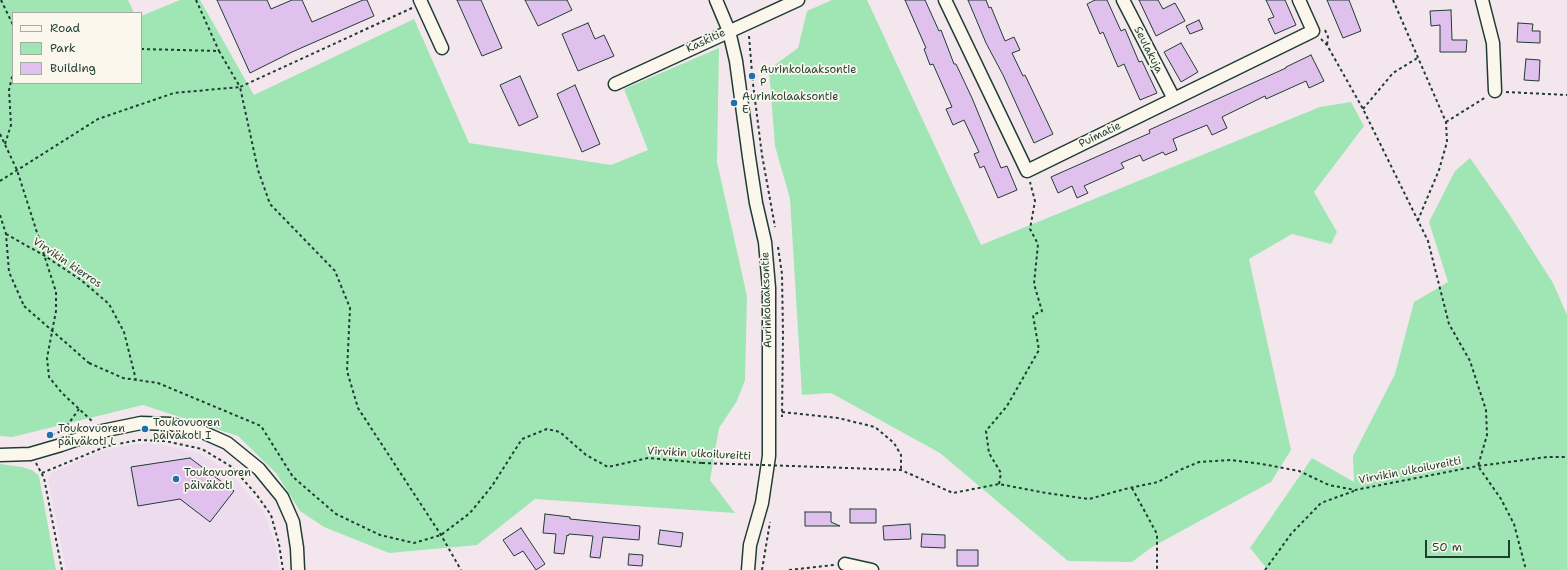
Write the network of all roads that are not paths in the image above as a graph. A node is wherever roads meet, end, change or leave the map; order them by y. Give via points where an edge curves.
1 (716, 0) edge
2 (798, 0) edge
3 (945, 0) edge
4 (1123, 0) edge
5 (1299, 0) edge
6 (1482, 0) edge
7 (421, 2) edge
8 (729, 30) junction
9 (442, 48) dead end
10 (615, 84) dead end
11 (1495, 91) road end
12 (1174, 99) junction
13 (0, 455) edge
14 (846, 564) road end
15 (298, 570) edge
16 (748, 570) edge
17 (872, 570) edge

1 - 8 street, Aurinkolaaksontie
2 - 8 street, Kaskitie
3 - 12 street, Puimatie via 1027,171
4 - 12 street, Seulakuja
5 - 12 street, Puimatie via 1313,31
6 - 11 street via 1493,43
7 - 9 street
8 - 10 street, Kaskitie
8 - 16 street, Aurinkolaaksontie via 736,61 756,203 765,242 769,288 769,456 762,503 750,545
13 - 15 street via 30,454 102,431 141,423 171,424 200,431 227,443 258,469 282,497 293,522
14 - 17 street

